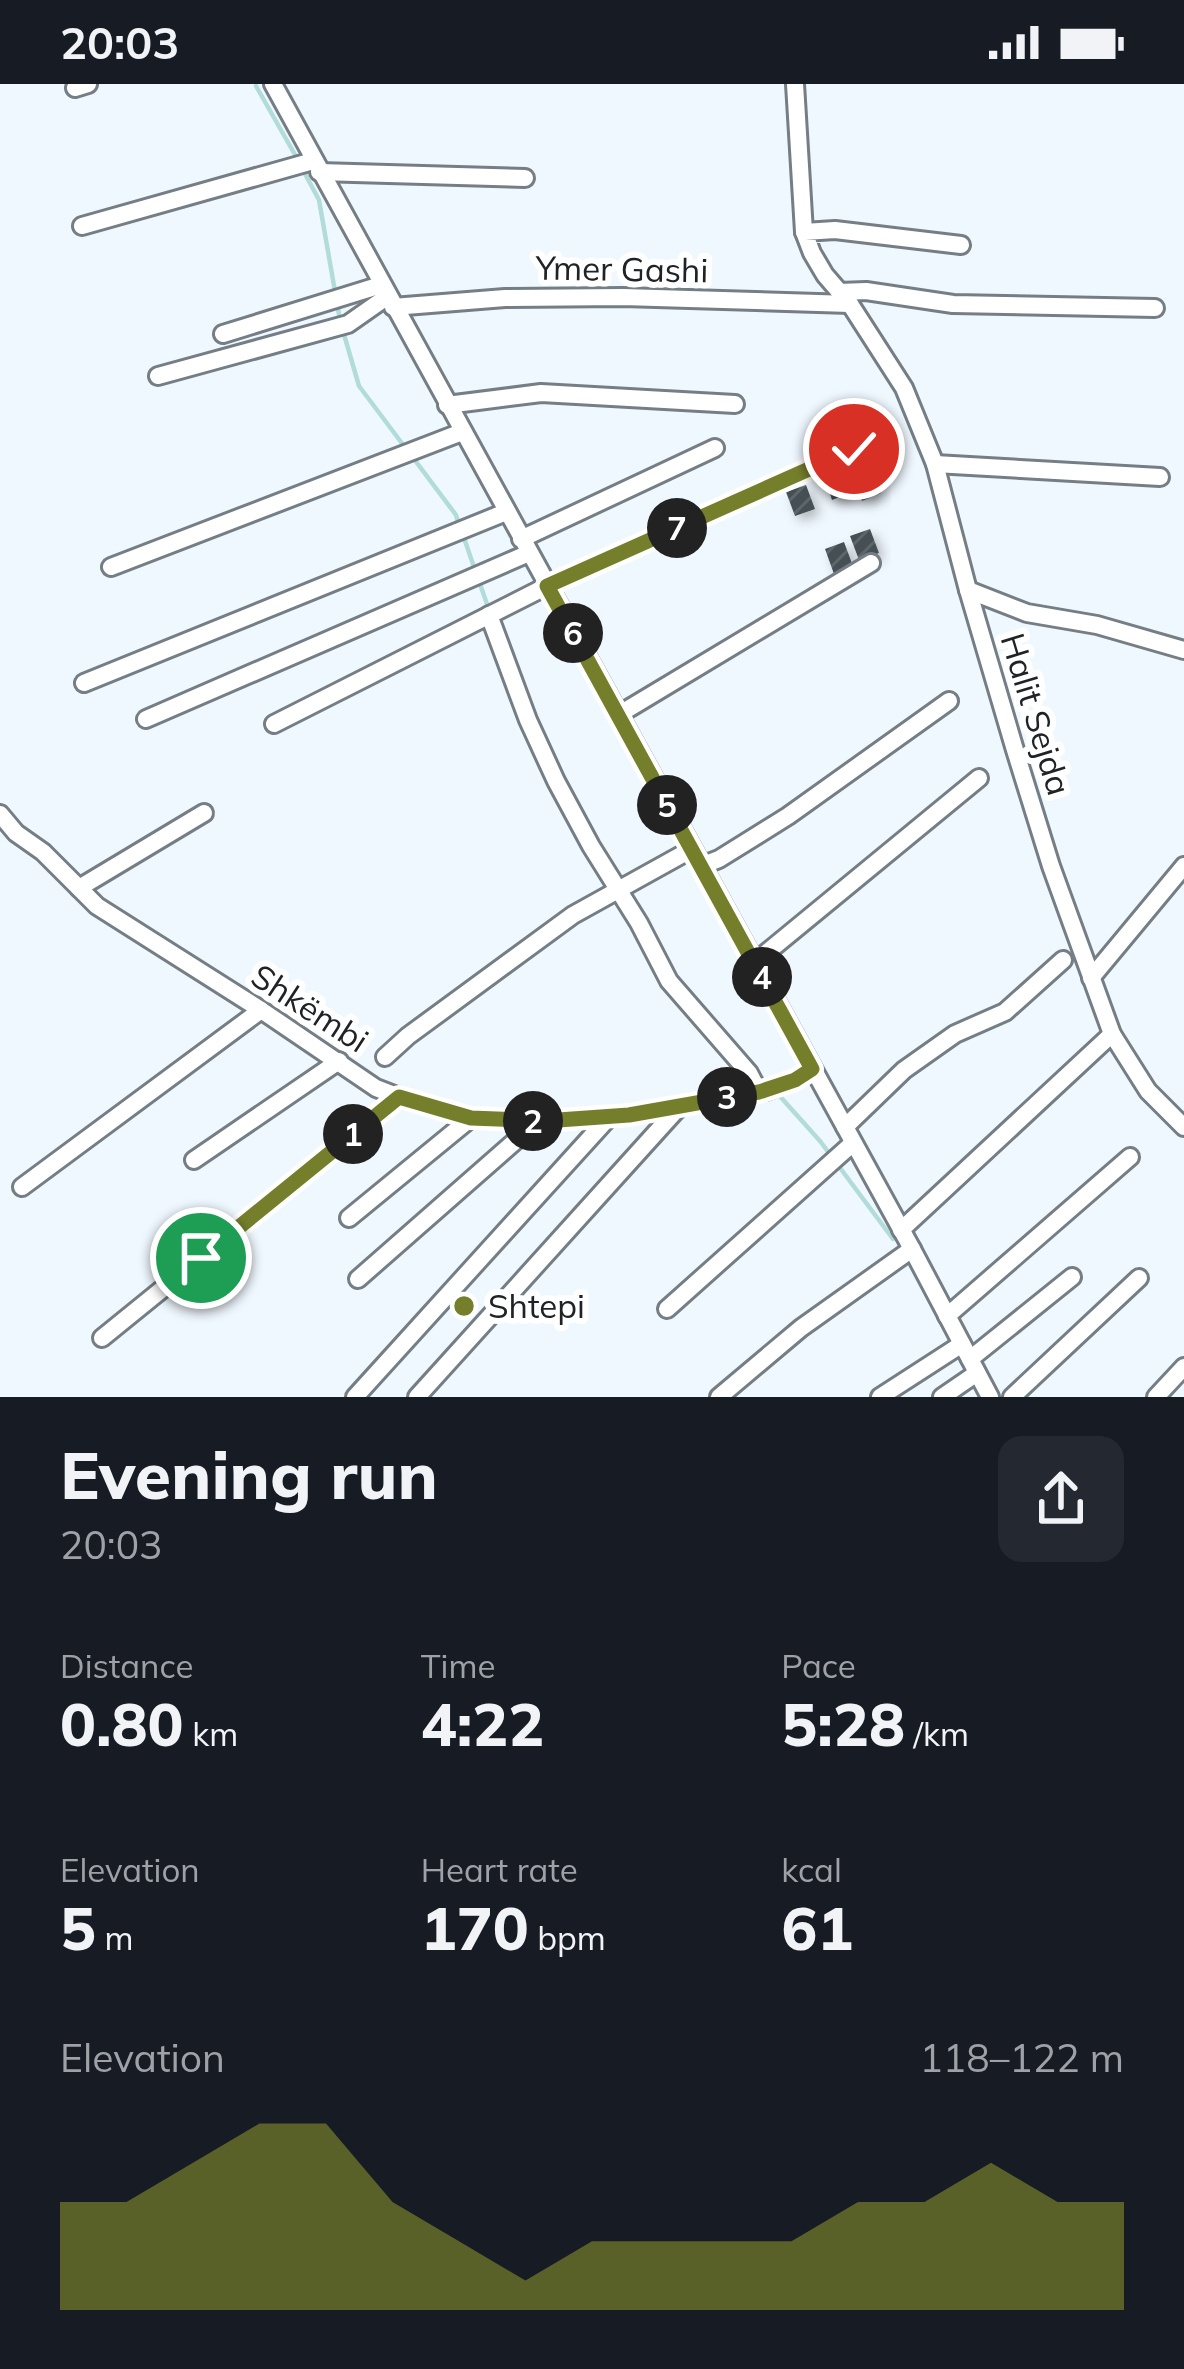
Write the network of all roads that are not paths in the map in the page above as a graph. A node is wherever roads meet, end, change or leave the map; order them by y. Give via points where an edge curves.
1 (273, 84) edge
2 (795, 84) edge
3 (308, 165) junction
4 (525, 178) dead end
5 (82, 226) dead end
6 (804, 232) junction
7 (961, 245) dead end
8 (387, 296) junction
9 (844, 298) junction
10 (1155, 308) dead end
11 (223, 334) dead end
12 (158, 376) dead end
13 (735, 404) dead end
14 (448, 405) junction
15 (462, 432) junction
16 (716, 448) dead end
17 (854, 449) dead end
18 (935, 464) junction
19 (1160, 477) dead end
20 (506, 512) junction
21 (525, 546) junction
22 (871, 563) dead end
23 (111, 567) dead end
24 (547, 586) junction
25 (968, 590) junction
26 (493, 613) junction
27 (1184, 650) edge
28 (84, 683) dead end
29 (949, 701) dead end
30 (618, 716) junction
31 (146, 719) dead end
32 (274, 724) dead end
33 (980, 778) dead end
34 (204, 813) dead end
35 (0, 814) edge
36 (8, 836) edge
37 (692, 849) junction
38 (701, 866) junction
39 (1184, 866) edge
40 (622, 886) junction
41 (80, 888) junction
42 (1063, 959) dead end
43 (754, 963) junction
44 (1091, 978) junction
45 (261, 1010) junction
46 (1112, 1034) junction
47 (385, 1057) dead end
48 (339, 1061) junction
49 (812, 1069) junction
50 (769, 1089) junction
51 (399, 1097) junction
52 (680, 1106) junction
53 (609, 1117) junction
54 (471, 1118) junction
55 (538, 1121) junction
56 (1184, 1126) edge
57 (849, 1135) junction
58 (1130, 1157) dead end
59 (194, 1160) dead end
60 (22, 1187) dead end
61 (349, 1218) dead end
62 (901, 1230) junction
63 (912, 1249) junction
64 (1072, 1277) dead end
65 (1139, 1278) dead end
66 (358, 1280) dead end
67 (667, 1309) dead end
68 (947, 1316) junction
69 (102, 1338) dead end
70 (970, 1359) junction
71 (1184, 1367) edge
72 (355, 1397) edge
73 (418, 1397) edge
74 (719, 1397) edge
75 (880, 1397) edge
76 (942, 1397) edge
77 (990, 1397) edge
78 (1012, 1397) edge
79 (1156, 1397) edge

1 - 3 street
2 - 6 street
3 - 4 street
3 - 5 street
3 - 8 street
6 - 7 street
6 - 9 street, Halit Sejda
8 - 9 street, Ymer Gashi
8 - 11 street, Ymer Gashi via 335,299
8 - 12 street via 341,326
8 - 14 street
9 - 10 street, Ymer Gashi via 866,292 953,304
9 - 18 street, Halit Sejda via 904,388
13 - 14 street via 541,393
14 - 15 street
15 - 20 street
15 - 23 street
16 - 21 street
17 - 24 street
18 - 19 street
18 - 25 street, Halit Sejda
20 - 21 street
20 - 28 street
21 - 24 street
21 - 31 street via 477,576
22 - 30 street
24 - 26 street
24 - 30 street
25 - 27 street via 1027,613
25 - 44 street, Halit Sejda
26 - 32 street
26 - 40 street via 556,782
29 - 38 street via 788,816
30 - 37 street
33 - 43 street
34 - 41 street
35 - 36 street, Shkëmbi
36 - 41 street, Shkëmbi via 43,852
37 - 38 street
37 - 40 street
38 - 43 street
39 - 44 street
40 - 47 street
40 - 50 street via 669,981
41 - 45 street, Shkëmbi
42 - 57 street via 1005,1012 904,1070
43 - 49 street
44 - 46 street, Halit Sejda
45 - 48 street, Shkëmbi
45 - 60 street
46 - 56 street, Halit Sejda via 1148,1091
46 - 62 street
48 - 51 street, Shkëmbi
48 - 59 street
49 - 50 street, Shkëmbi
49 - 57 street
50 - 52 street, Shkëmbi
51 - 54 street, Shkëmbi
51 - 69 street
52 - 53 street, Shkëmbi
52 - 73 street
53 - 55 street, Shkëmbi
53 - 72 street
54 - 55 street, Shkëmbi
54 - 61 street
55 - 66 street
57 - 62 street
57 - 67 street
58 - 68 street
62 - 63 street
63 - 68 street
63 - 74 street
64 - 70 street
65 - 78 street
68 - 70 street
70 - 75 street
70 - 76 street
70 - 77 street
71 - 79 street

